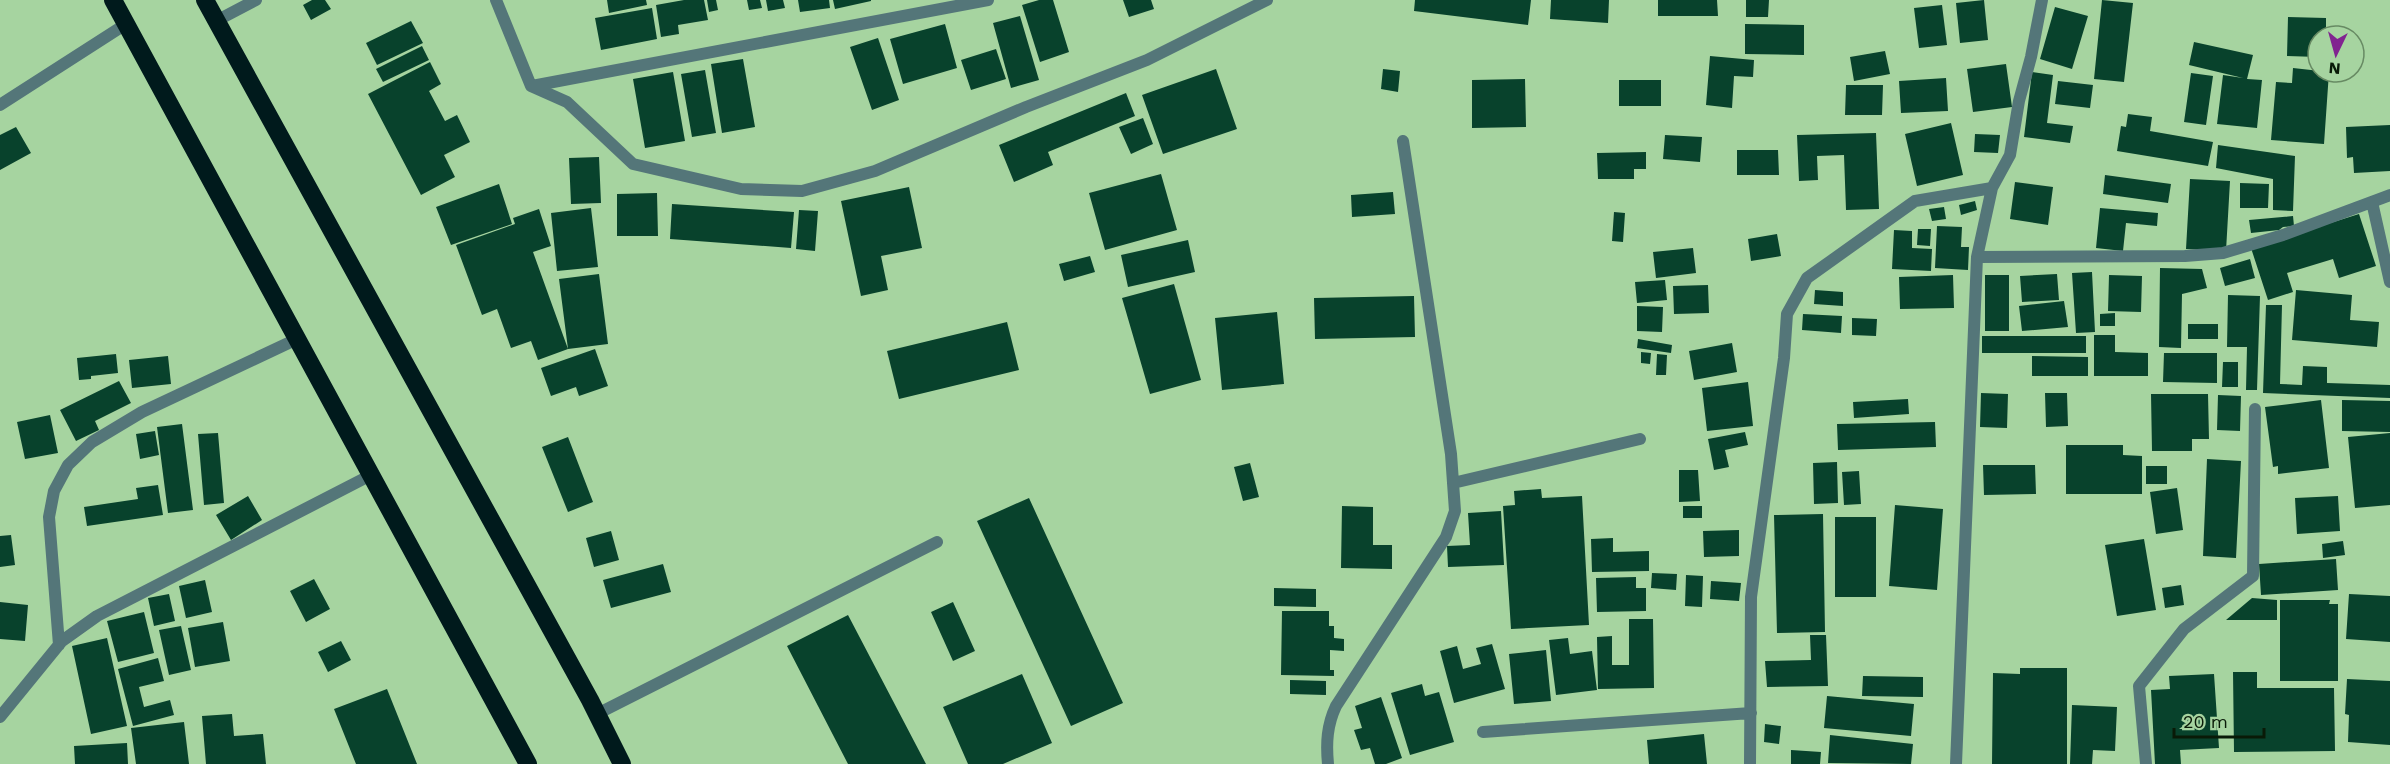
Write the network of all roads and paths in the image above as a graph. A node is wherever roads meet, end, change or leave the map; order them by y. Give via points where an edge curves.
1 (113, 0) edge
2 (205, 0) edge
3 (256, 0) edge
4 (496, 0) edge
5 (988, 0) edge
6 (1267, 0) edge
7 (2042, 0) edge
8 (216, 21) junction
9 (126, 24) junction
10 (531, 86) junction
11 (0, 105) edge
12 (1402, 141) dead end
13 (1992, 188) junction
14 (2390, 195) edge
15 (2372, 202) junction
16 (1977, 257) junction
17 (2390, 282) edge
18 (297, 339) junction
19 (2255, 409) dead end
20 (1640, 439) dead end
21 (371, 474) junction
22 (1453, 483) junction
23 (937, 542) dead end
24 (58, 645) junction
25 (1751, 713) junction
26 (597, 714) junction
27 (0, 717) edge
28 (1483, 732) dead end
29 (528, 764) edge
30 (622, 764) edge
31 (1328, 764) edge
32 (1750, 764) edge
33 (1956, 764) edge
34 (2146, 764) edge

1 - 9 highway
2 - 8 highway
3 - 8 street
4 - 10 street
5 - 10 street
6 - 10 street via 1147,60 875,171 802,190 741,189 633,164 567,102
7 - 13 street via 2010,155
8 - 26 highway
9 - 11 street
9 - 18 highway
12 - 22 street
13 - 16 street
13 - 25 street via 1915,201 1807,278 1787,314 1751,597
14 - 15 street
15 - 16 street via 2223,254
15 - 17 street
16 - 33 street
18 - 21 highway
18 - 24 street via 142,411 92,442 68,465 54,491 49,517
19 - 34 street via 2253,576 2184,629 2139,686
20 - 22 street
21 - 24 street via 97,616
21 - 29 highway
22 - 31 street via 1455,511 1446,537 1332,714 1326,746
23 - 26 street
24 - 27 street
25 - 28 street
25 - 32 street
26 - 30 highway

